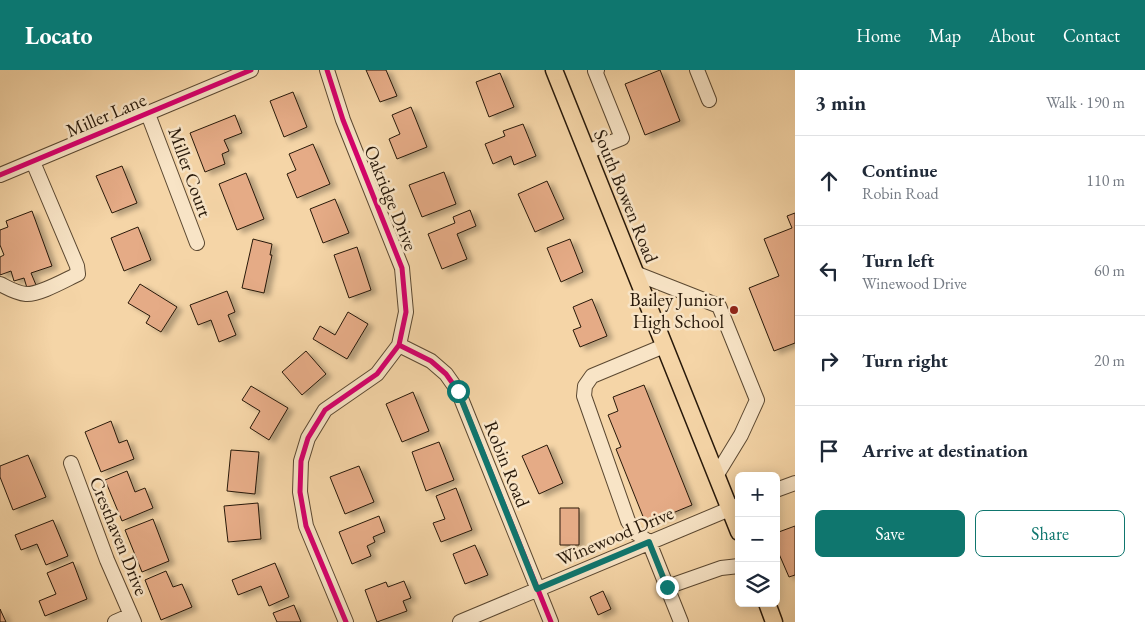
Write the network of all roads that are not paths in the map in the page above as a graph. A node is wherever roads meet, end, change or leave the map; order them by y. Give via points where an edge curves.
1 (251, 70) edge
2 (327, 70) edge
3 (554, 70) edge
4 (598, 70) edge
5 (698, 70) edge
6 (709, 100) dead end
7 (148, 114) junction
8 (587, 152) junction
9 (33, 162) junction
10 (0, 175) edge
11 (197, 243) dead end
12 (635, 272) junction
13 (0, 284) edge
14 (399, 345) junction
15 (664, 346) junction
16 (70, 463) dead end
17 (716, 476) junction
18 (795, 483) edge
19 (780, 489) edge
20 (734, 506) edge
21 (649, 542) junction
22 (735, 566) edge
23 (667, 587) junction
24 (537, 589) junction
25 (768, 607) edge
26 (133, 619) edge
27 (114, 622) edge
28 (346, 622) edge
29 (460, 622) edge
30 (551, 622) edge
31 (681, 622) edge
32 (774, 622) edge

1 - 7 street, Miller Lane
2 - 14 street, Oakridge Drive via 343,120 402,268 406,312
3 - 8 main road, South Bowen Road
4 - 8 street via 595,71 622,138
5 - 6 street
7 - 9 street, Miller Lane
7 - 11 street, Miller Court
8 - 12 main road, South Bowen Road
9 - 10 street, Miller Lane
9 - 13 street via 78,274 27,294
12 - 15 main road, South Bowen Road
12 - 17 street via 719,306 757,400 741,435
14 - 24 street, Robin Road via 431,361 458,391
14 - 28 street, Oakridge Drive via 377,374 325,410 308,438 301,461 300,492 306,526
15 - 17 main road, South Bowen Road
15 - 21 street via 592,376 585,386 584,396 628,521 636,533
16 - 26 street, Cresthaven Drive
17 - 20 main road, South Bowen Road
18 - 19 street
20 - 21 street, Winewood Drive
21 - 23 street
21 - 24 street, Winewood Drive
22 - 23 street via 721,568
23 - 31 street
24 - 29 street, Winewood Drive
24 - 30 street, Robin Road
25 - 32 main road
26 - 27 street

